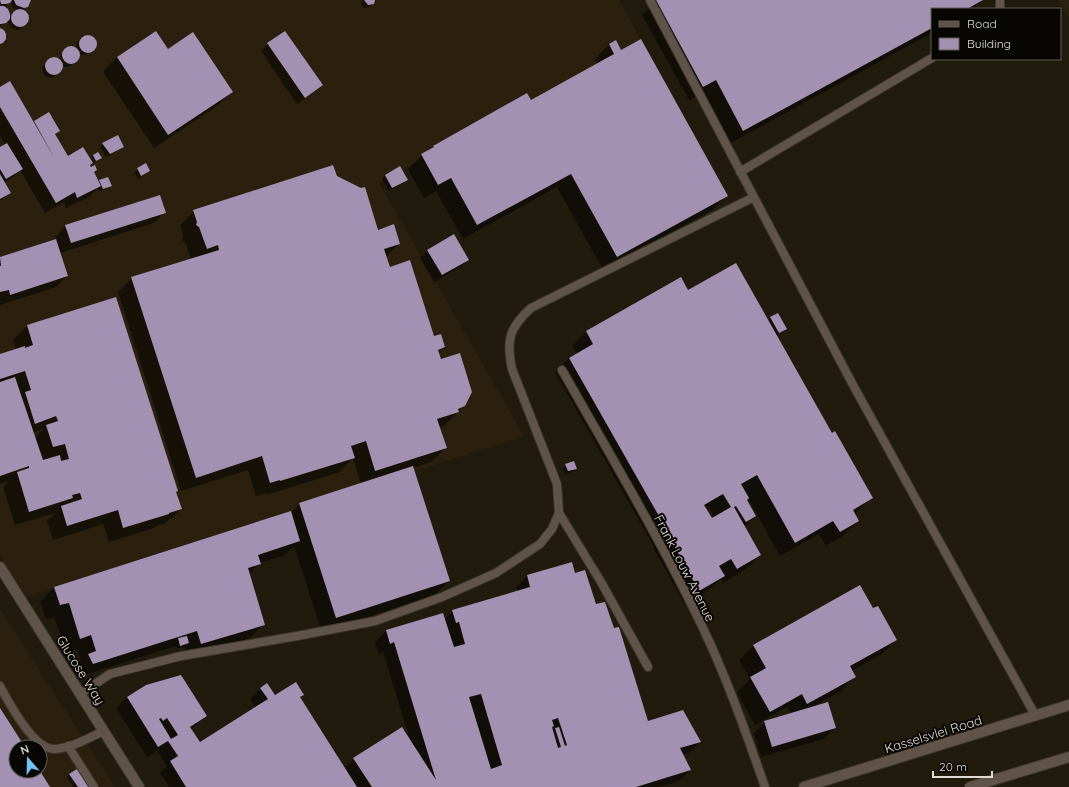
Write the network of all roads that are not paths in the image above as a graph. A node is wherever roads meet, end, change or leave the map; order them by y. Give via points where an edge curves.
1 (650, 0) edge
2 (931, 59) edge
3 (740, 172) junction
4 (754, 197) junction
5 (562, 370) dead end
6 (559, 513) junction
7 (0, 567) edge
8 (648, 667) dead end
9 (0, 686) edge
10 (80, 694) junction
11 (1069, 705) edge
12 (1035, 716) junction
13 (104, 731) junction
14 (68, 746) junction
15 (1069, 757) edge
16 (94, 787) edge
17 (139, 787) edge
18 (765, 787) edge
19 (804, 787) edge
20 (970, 787) edge

1 - 3 lane
2 - 3 lane
3 - 4 lane
4 - 6 lane via 531,308 518,320 510,336 508,352 557,484
4 - 12 lane
5 - 18 lane, Frank Louw Avenue via 665,551 702,626 738,709
6 - 8 lane
6 - 10 lane via 552,529 540,544 496,573 442,598 375,621 181,656 110,674
7 - 10 street, Glucose Way
9 - 14 lane via 31,735 43,746 53,749
10 - 13 street, Glucose Way
11 - 12 street, Kasselsvlei Road
12 - 19 street, Kasselsvlei Road
13 - 14 lane
13 - 17 street, Glucose Way
14 - 16 lane
15 - 20 street

